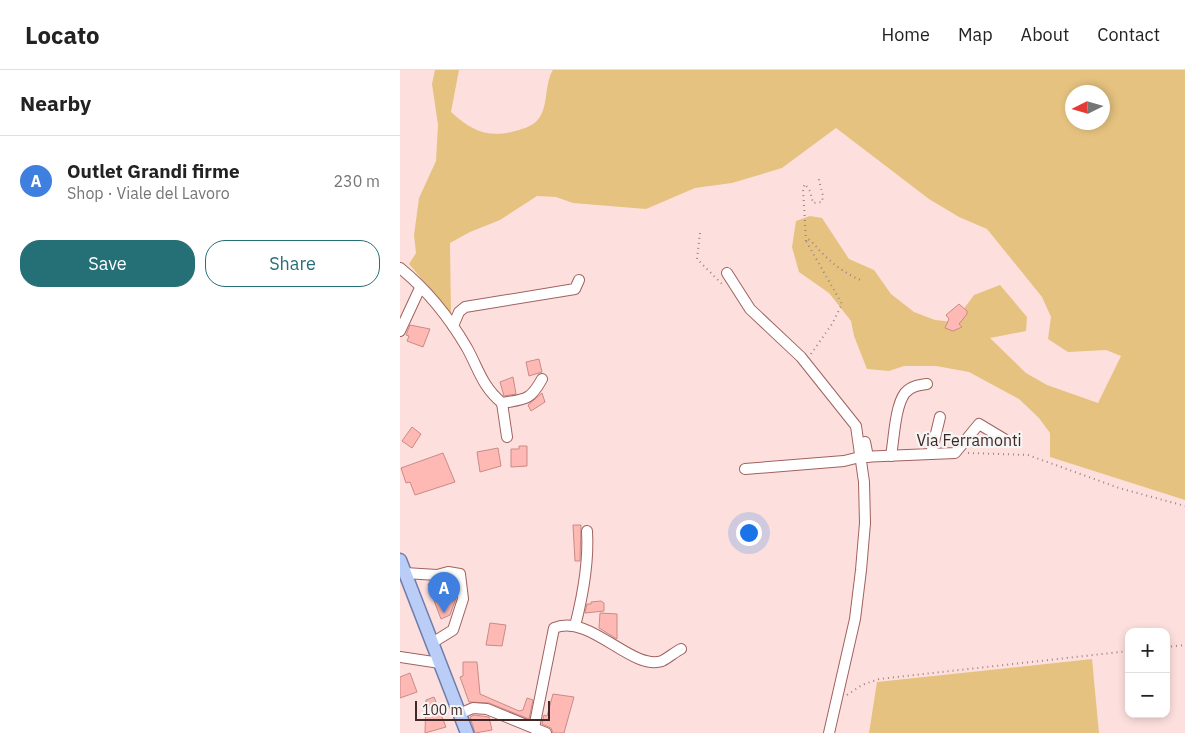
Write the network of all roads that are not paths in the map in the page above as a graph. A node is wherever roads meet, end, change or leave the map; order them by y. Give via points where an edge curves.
1 (400, 268) edge
2 (727, 273) dead end
3 (580, 280) dead end
4 (420, 288) junction
5 (453, 326) junction
6 (400, 331) edge
7 (542, 379) dead end
8 (927, 384) dead end
9 (502, 403) junction
10 (940, 417) dead end
11 (507, 437) dead end
12 (1004, 439) dead end
13 (865, 442) dead end
14 (931, 454) junction
15 (891, 456) junction
16 (864, 457) junction
17 (745, 469) dead end
18 (587, 531) dead end
19 (400, 560) edge
20 (405, 573) junction
21 (575, 626) junction
22 (432, 643) junction
23 (682, 649) dead end
24 (400, 658) edge
25 (440, 662) junction
26 (459, 714) junction
27 (534, 728) junction
28 (467, 733) edge
29 (546, 733) edge
30 (829, 733) edge

1 - 4 street
2 - 16 street via 750,308 805,361 856,426
3 - 5 street via 575,289 465,307
4 - 5 street
4 - 6 street
5 - 9 street via 484,385
7 - 9 street via 534,394
8 - 15 street via 914,386 905,394 897,417
9 - 11 street
10 - 14 street
12 - 14 street, Via Ferramonti via 979,424 955,453
13 - 16 street
14 - 15 street, Via Ferramonti
15 - 16 street, Via Ferramonti
16 - 17 street, Via Ferramonti
16 - 30 street via 865,523 855,619
18 - 21 street via 588,554
19 - 20 main road
20 - 22 main road
20 - 22 street via 460,574 463,599 454,630
21 - 23 street via 645,660 660,661
21 - 27 street via 554,628
22 - 25 main road
24 - 25 street
25 - 26 main road
26 - 27 street via 473,708 487,709
26 - 28 main road
27 - 29 street

